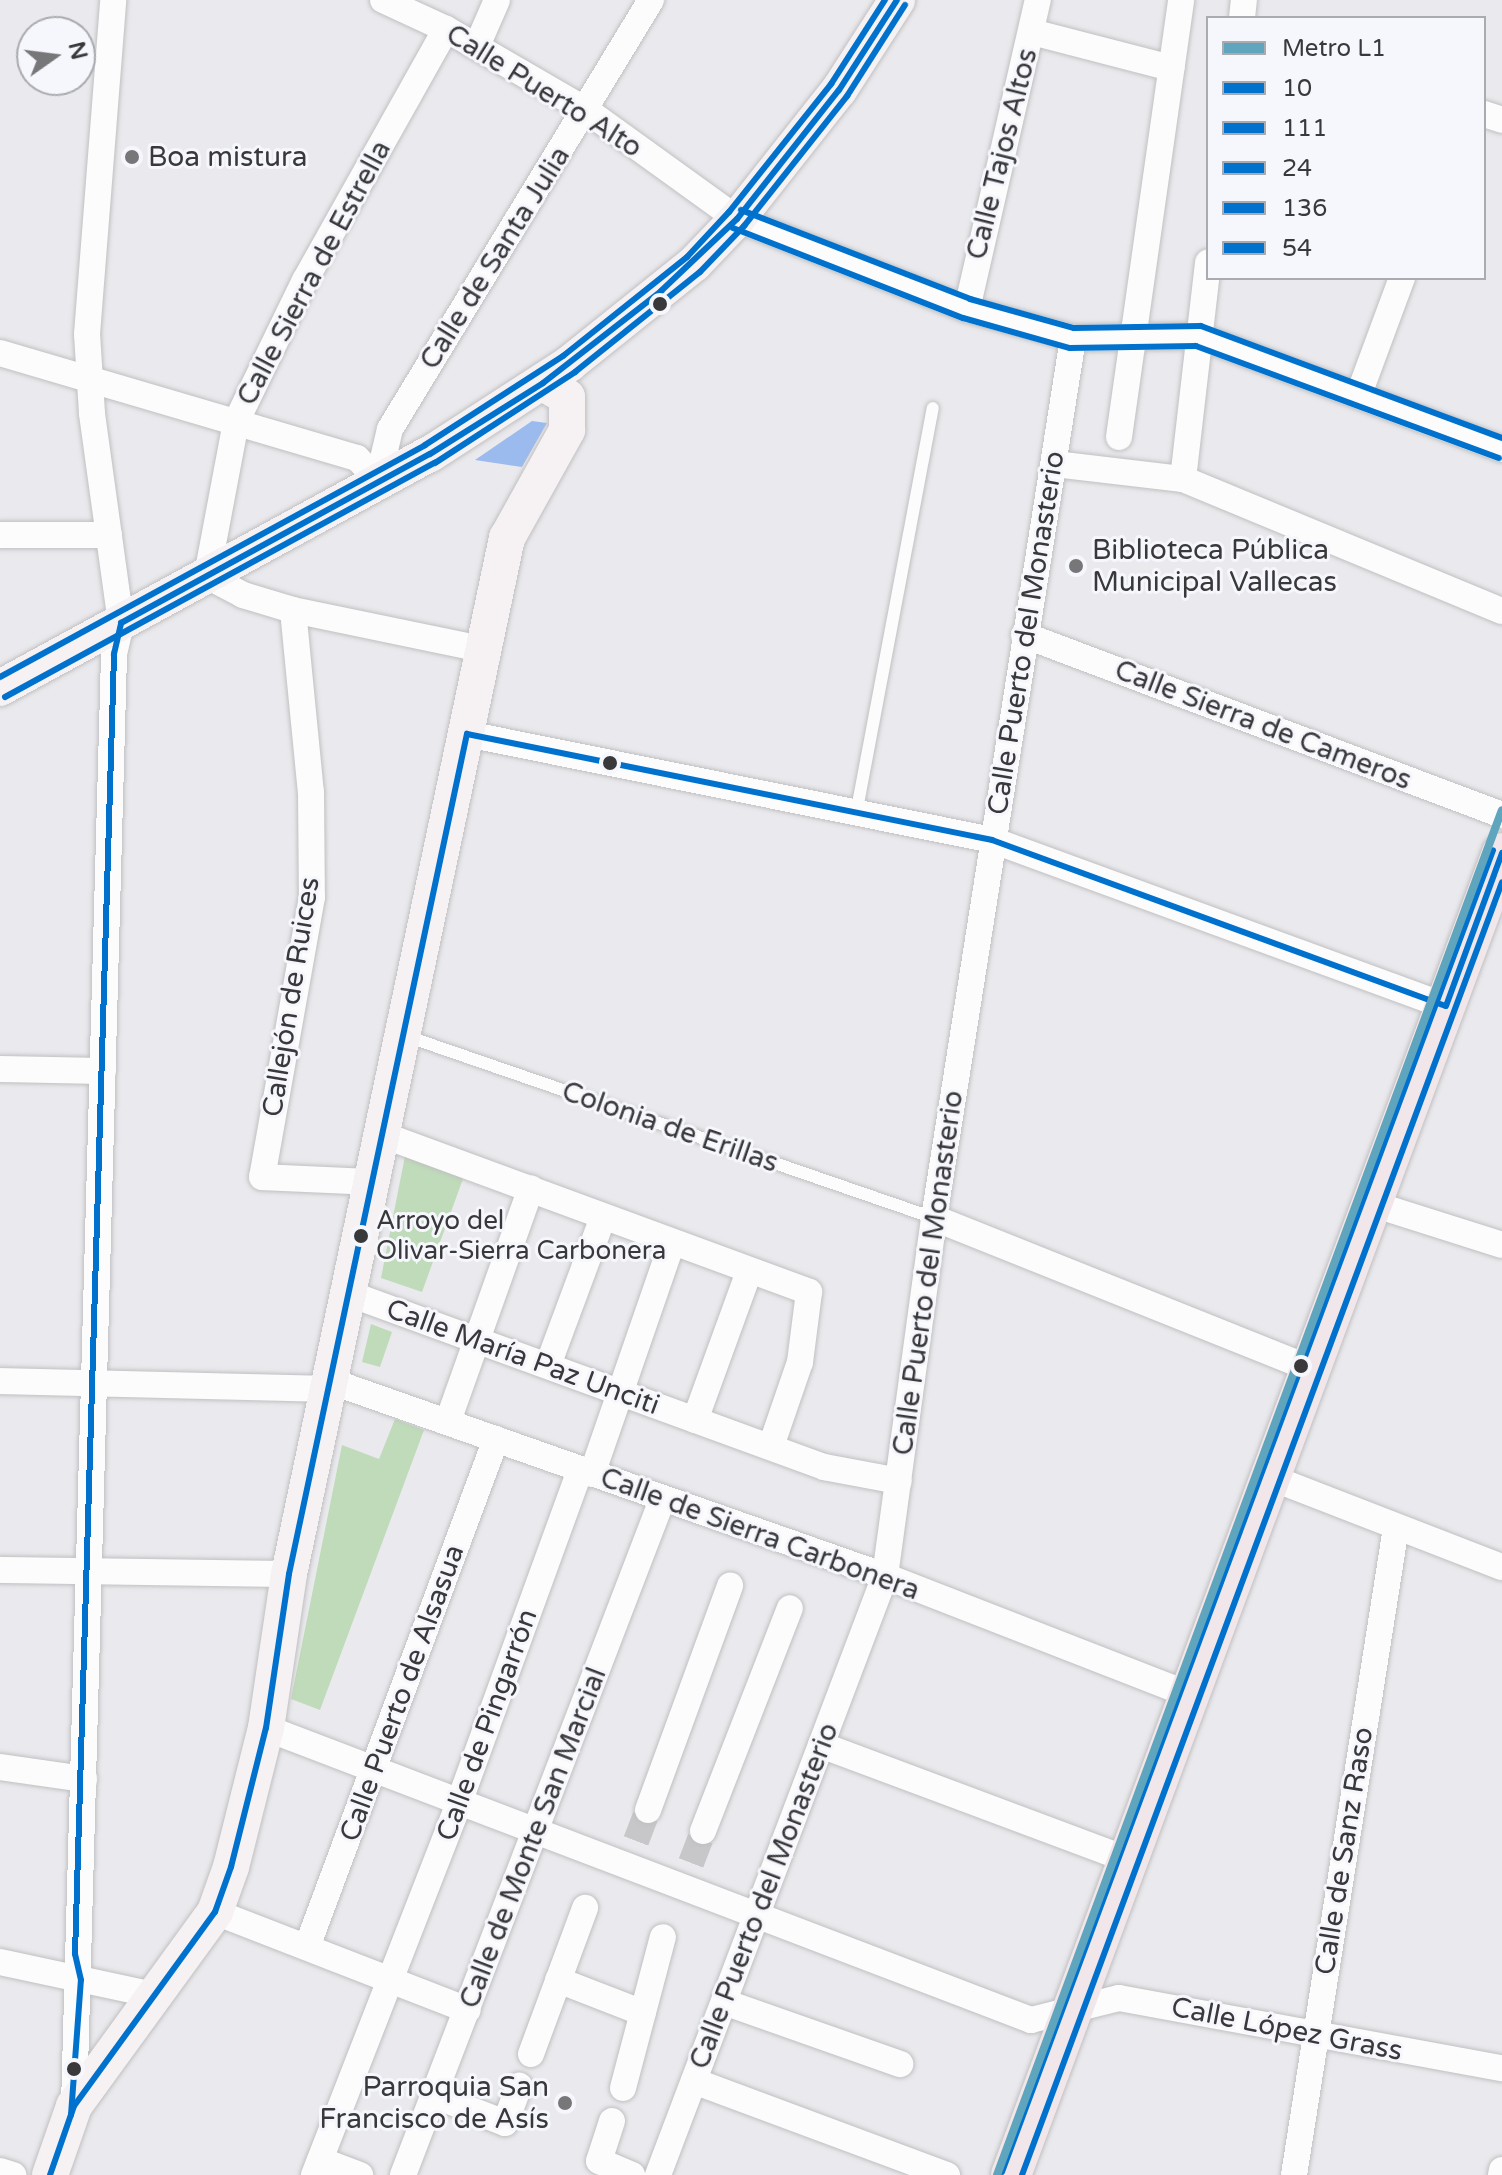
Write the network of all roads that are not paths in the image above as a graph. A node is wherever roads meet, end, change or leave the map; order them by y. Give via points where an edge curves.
1 (113, 0) edge
2 (383, 0) edge
3 (497, 0) edge
4 (651, 0) edge
5 (897, 0) edge
6 (1038, 0) edge
7 (1181, 0) edge
8 (417, 7) edge
9 (446, 29) junction
10 (1032, 32) junction
11 (477, 46) junction
12 (1171, 68) junction
13 (586, 110) junction
14 (737, 219) junction
15 (1206, 277) edge
16 (1401, 280) edge
17 (967, 309) junction
18 (1135, 334) junction
19 (1198, 336) junction
20 (1073, 338) junction
21 (0, 353) edge
22 (89, 376) junction
23 (543, 383) junction
24 (1359, 394) junction
25 (933, 408) dead end
26 (236, 422) junction
27 (1119, 437) dead end
28 (1502, 449) edge
29 (1055, 464) junction
30 (1183, 479) junction
31 (378, 480) junction
32 (0, 535) edge
33 (109, 535) junction
34 (207, 576) junction
35 (293, 610) junction
36 (1502, 611) edge
37 (121, 623) junction
38 (1024, 635) junction
39 (482, 649) junction
40 (0, 688) edge
41 (467, 734) junction
42 (857, 809) junction
43 (1502, 815) edge
44 (992, 840) junction
45 (1500, 866) edge
46 (1446, 1006) junction
47 (406, 1036) junction
48 (0, 1069) edge
49 (103, 1071) junction
50 (383, 1135) junction
51 (373, 1182) junction
52 (531, 1188) junction
53 (1373, 1204) junction
54 (603, 1217) junction
55 (934, 1218) junction
56 (672, 1243) junction
57 (1502, 1245) edge
58 (749, 1272) junction
59 (350, 1294) junction
60 (478, 1338) junction
61 (548, 1365) junction
62 (1309, 1368) junction
63 (0, 1381) edge
64 (95, 1383) junction
65 (329, 1385) junction
66 (618, 1391) junction
67 (695, 1420) junction
68 (448, 1421) junction
69 (496, 1439) junction
70 (771, 1446) junction
71 (586, 1472) junction
72 (1267, 1476) junction
73 (899, 1481) junction
74 (662, 1500) junction
75 (1396, 1527) junction
76 (1502, 1567) edge
77 (0, 1570) edge
78 (90, 1571) junction
79 (289, 1574) junction
80 (885, 1576) junction
81 (730, 1586) dead end
82 (790, 1608) dead end
83 (1187, 1694) junction
84 (266, 1728) junction
85 (821, 1745) junction
86 (0, 1767) edge
87 (375, 1767) junction
88 (84, 1779) junction
89 (460, 1800) junction
90 (648, 1810) tunnel mouth
91 (535, 1829) junction
92 (703, 1831) tunnel mouth
93 (1126, 1859) junction
94 (585, 1908) dead end
95 (215, 1912) junction
96 (757, 1914) junction
97 (663, 1937) dead end
98 (307, 1947) junction
99 (0, 1962) edge
100 (81, 1980) junction
101 (392, 1980) junction
102 (558, 1980) junction
103 (154, 1995) junction
104 (724, 2002) junction
105 (1073, 2008) junction
106 (468, 2010) junction
107 (643, 2013) junction
108 (1315, 2035) junction
109 (531, 2054) dead end
110 (900, 2064) dead end
111 (1502, 2068) edge
112 (694, 2081) junction
113 (519, 2086) dead end
114 (623, 2088) dead end
115 (433, 2095) junction
116 (74, 2106) junction
117 (612, 2121) dead end
118 (317, 2168) edge
119 (0, 2171) edge
120 (13, 2175) edge
121 (50, 2175) edge
122 (360, 2175) edge
123 (403, 2175) edge
124 (632, 2175) edge
125 (658, 2175) edge
126 (947, 2175) edge
127 (1011, 2175) edge
128 (1294, 2175) edge

1 - 22 street via 87,334
2 - 8 street, Calle Puerto Alto
3 - 11 street
4 - 13 street, Calle de Santa Julia
5 - 14 street via 839,90
6 - 10 street, Calle Tajos Altos
7 - 12 street
8 - 9 street, Calle Puerto Alto
9 - 11 street, Calle Puerto Alto
9 - 26 street, Calle Sierra de Estrella via 305,280
10 - 12 street
10 - 17 street, Calle Tajos Altos
11 - 13 street, Calle Puerto Alto
12 - 18 street
13 - 14 street, Calle Puerto Alto
13 - 31 street, Calle de Santa Julia via 390,429
14 - 17 street, Calle Puerto Alto
14 - 23 street via 694,264
15 - 19 street
16 - 24 street
17 - 20 street, Calle Puerto Alto
18 - 19 street, Calle Puerto Alto
18 - 20 street, Calle Puerto Alto
18 - 27 street
19 - 24 street, Calle Puerto Alto
19 - 30 street
20 - 29 street, Calle Puerto del Monasterio
21 - 22 street
22 - 26 street
22 - 33 street
23 - 31 street
23 - 39 street via 567,397 567,430 507,538
24 - 28 street, Calle Puerto Alto
25 - 42 lane
26 - 31 street via 357,458
26 - 34 street, Calle Sierra de Estrella
29 - 30 street
29 - 38 street, Calle Puerto del Monasterio
30 - 36 street
31 - 34 street
32 - 33 street
33 - 37 street
34 - 35 street
34 - 37 street
35 - 39 street
35 - 51 street, Callejón de Ruices via 311,792 312,897 262,1177
37 - 40 street
37 - 49 street via 114,654
38 - 43 street, Calle Sierra de Cameros
38 - 44 street, Calle Puerto del Monasterio
39 - 41 street
41 - 42 street
41 - 47 street
42 - 44 street
44 - 46 street
44 - 55 street, Calle Puerto del Monasterio
45 - 46 main road
46 - 53 main road
47 - 50 street
47 - 55 lane, Colonia de Erillas
48 - 49 street
49 - 64 street
50 - 51 street
50 - 52 street
51 - 59 street
52 - 54 street
52 - 60 street
53 - 57 street
53 - 62 main road
54 - 56 street
54 - 61 street
55 - 62 street
55 - 73 street, Calle Puerto del Monasterio
56 - 58 street
56 - 66 street, Calle de Pingarrón
58 - 67 street, Calle María Paz Unciti
58 - 70 street via 809,1292 800,1362
59 - 60 street, Calle María Paz Unciti
59 - 65 street
60 - 61 street, Calle María Paz Unciti
60 - 68 street
61 - 66 street, Calle María Paz Unciti
62 - 72 main road
63 - 64 street, Calle de Sierra Carbonera
64 - 65 street, Calle de Sierra Carbonera
64 - 78 street
65 - 68 street, Calle de Sierra Carbonera
65 - 79 street
66 - 67 street, Calle María Paz Unciti
66 - 71 street, Calle de Pingarrón
67 - 70 street, Calle María Paz Unciti
68 - 69 street, Calle de Sierra Carbonera
69 - 71 street, Calle de Sierra Carbonera
69 - 87 street, Calle Puerto de Alsasua
70 - 73 street, Calle María Paz Unciti via 824,1467
71 - 74 street, Calle de Sierra Carbonera
71 - 89 street, Calle de Pingarrón
72 - 75 street
72 - 83 main road
73 - 80 street, Calle Puerto del Monasterio
74 - 80 street, Calle de Sierra Carbonera
74 - 91 street, Calle de Monte San Marcial
75 - 76 street
75 - 108 street, Calle de Sanz Raso
77 - 78 street
78 - 79 street
78 - 88 street
79 - 84 street
80 - 83 street, Calle de Sierra Carbonera
80 - 85 street, Calle Puerto del Monasterio
81 - 90 street
82 - 92 street
83 - 93 main road
84 - 87 street, Calle López Grass
84 - 95 street
85 - 93 street
85 - 96 street, Calle Puerto del Monasterio
86 - 88 street
87 - 89 street, Calle López Grass
87 - 98 street, Calle Puerto de Alsasua
88 - 100 street via 75,1954
89 - 91 street, Calle López Grass
89 - 101 street, Calle de Pingarrón
91 - 96 street, Calle López Grass via 632,1853 687,1874
91 - 106 street, Calle de Monte San Marcial
93 - 105 main road
94 - 102 street
95 - 98 street
95 - 103 street
96 - 104 street, Calle Puerto del Monasterio
96 - 105 street, Calle López Grass via 1031,2020
97 - 107 street
98 - 101 street
99 - 100 street
100 - 103 street
100 - 116 street via 71,2068
101 - 106 street
101 - 118 street, Calle de Pingarrón
102 - 107 street
102 - 109 street
103 - 116 street
104 - 110 street
104 - 112 street, Calle Puerto del Monasterio
105 - 108 street, Calle López Grass via 1119,1998
105 - 127 main road
106 - 115 street, Calle de Monte San Marcial
107 - 114 street
108 - 111 street, Calle López Grass
108 - 128 street, Calle de Sanz Raso
112 - 125 street, Calle Puerto del Monasterio
112 - 126 street
113 - 115 street via 505,2123
115 - 123 street, Calle de Monte San Marcial
116 - 121 street
117 - 124 street via 599,2161
118 - 122 street
119 - 120 street

